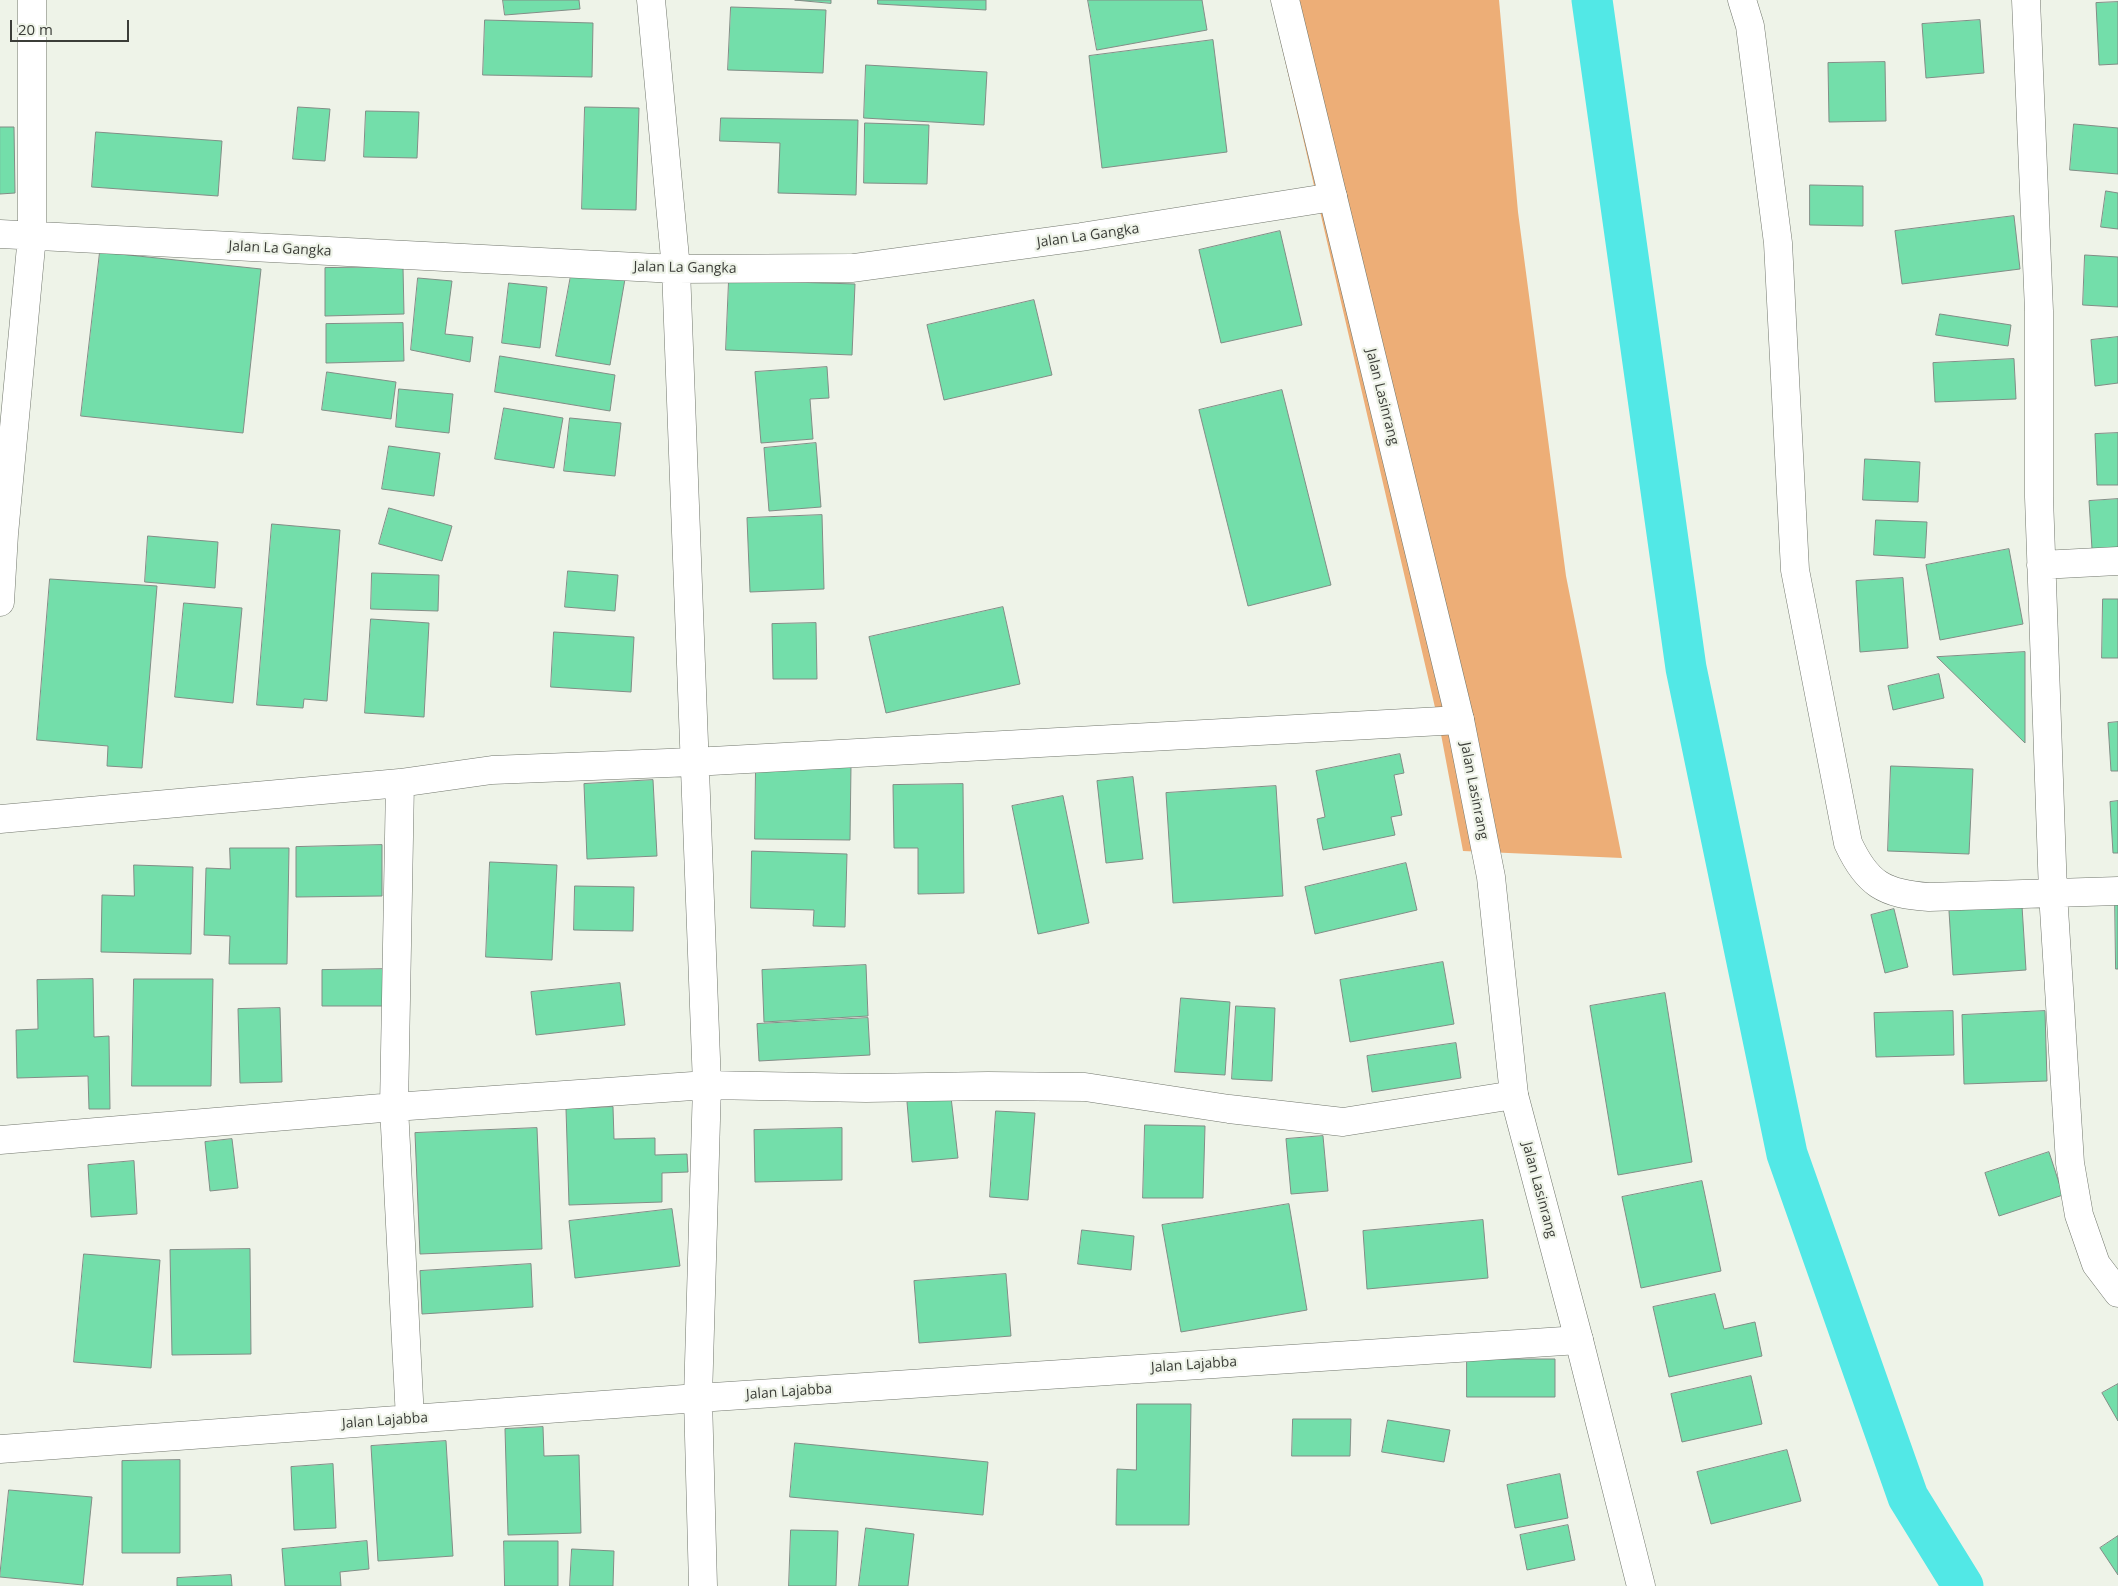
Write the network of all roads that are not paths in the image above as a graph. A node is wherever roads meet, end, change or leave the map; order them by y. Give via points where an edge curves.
1 (32, 0) edge
2 (651, 0) edge
3 (1285, 0) edge
4 (1742, 0) edge
5 (2026, 0) edge
6 (1333, 197) junction
7 (0, 234) edge
8 (32, 236) junction
9 (676, 269) junction
10 (2, 533) edge
11 (2118, 561) edge
12 (2041, 565) junction
13 (0, 602) edge
14 (1460, 720) junction
15 (694, 762) junction
16 (400, 783) junction
17 (0, 819) edge
18 (2118, 892) edge
19 (2053, 894) junction
20 (707, 1085) junction
21 (1514, 1095) junction
22 (394, 1107) junction
23 (0, 1140) edge
24 (2118, 1294) edge
25 (1579, 1340) junction
26 (698, 1398) junction
27 (410, 1419) junction
28 (0, 1449) edge
29 (703, 1586) edge
30 (1641, 1586) edge

1 - 8 street
2 - 9 street
3 - 6 street, Jalan Lasinrang
4 - 19 street via 1750,26 1778,244 1795,570 1848,844 1866,875 1888,890 1906,896
5 - 12 street via 2039,311
6 - 9 street, Jalan La Gangka via 1081,238 853,268
6 - 14 street, Jalan Lasinrang
7 - 8 street, Jalan La Gangka
8 - 9 street, Jalan La Gangka
8 - 10 street
9 - 15 street
10 - 13 street
11 - 12 street
12 - 19 street
14 - 15 street
14 - 21 street, Jalan Lasinrang via 1491,877
15 - 16 street via 492,770
15 - 20 street
16 - 17 street
16 - 22 street
18 - 19 street
19 - 24 street via 2072,1172 2079,1215 2096,1264
20 - 21 street via 1085,1087 1343,1122
20 - 22 street
20 - 26 street
21 - 25 street, Jalan Lasinrang
22 - 23 street
22 - 27 street
25 - 26 street, Jalan Lajabba
25 - 30 street, Jalan Lasinrang
26 - 27 street, Jalan Lajabba
26 - 29 street
27 - 28 street, Jalan Lajabba

